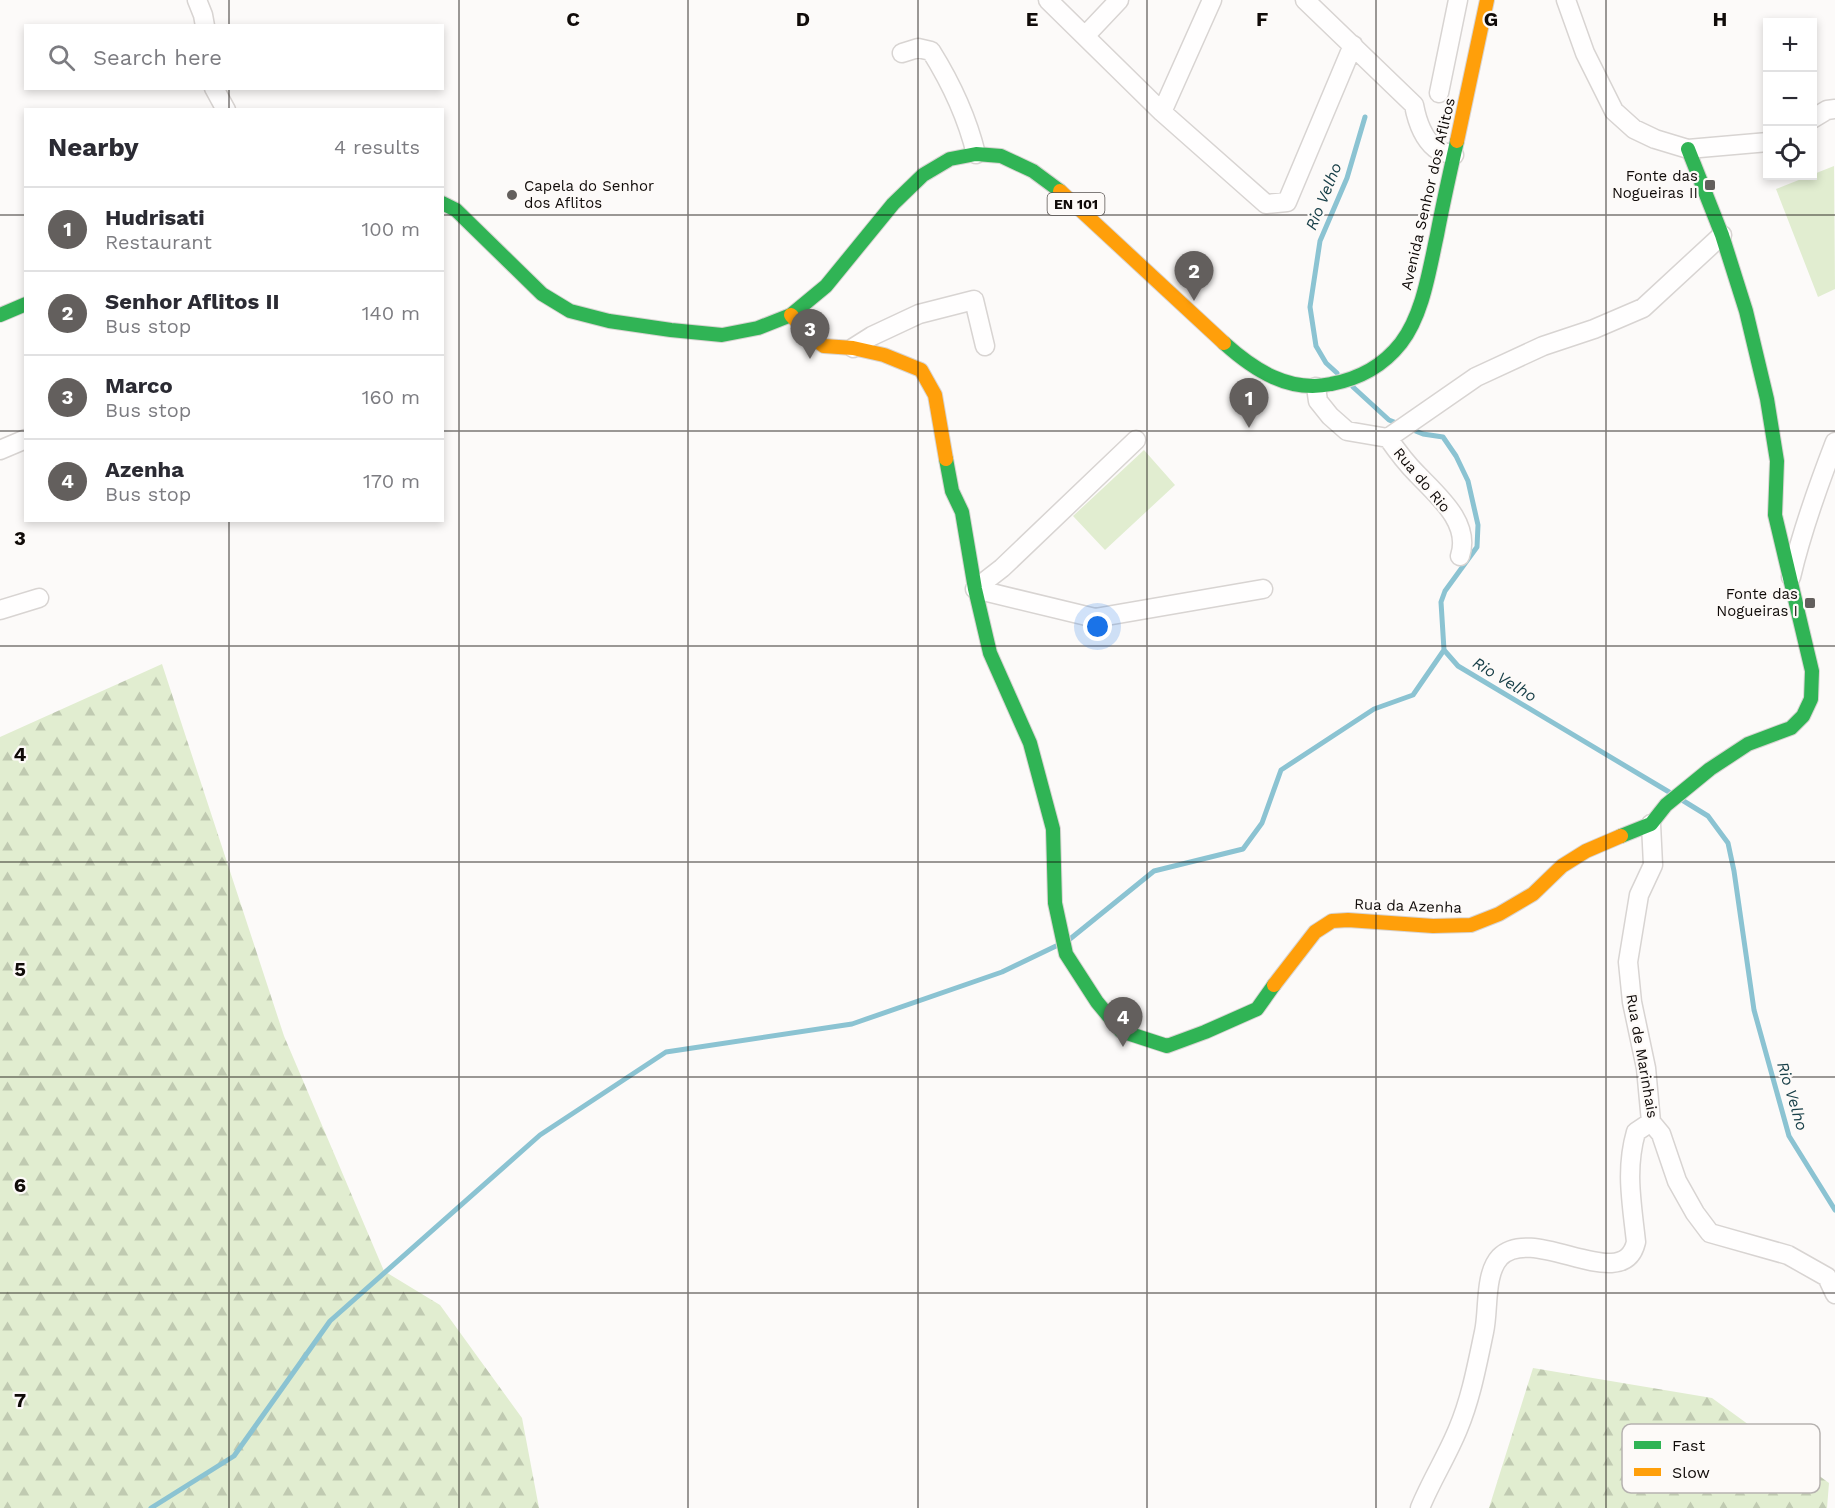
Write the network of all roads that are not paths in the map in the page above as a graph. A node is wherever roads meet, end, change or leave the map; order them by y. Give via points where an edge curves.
1 (197, 0) edge
2 (1048, 0) edge
3 (1119, 0) edge
4 (1212, 0) edge
5 (1305, 0) edge
6 (1458, 0) edge
7 (1488, 0) edge
8 (1566, 0) edge
9 (205, 24) edge
10 (1085, 36) junction
11 (1353, 45) junction
12 (902, 53) dead end
13 (215, 90) edge
14 (1438, 93) junction
15 (1466, 100) junction
16 (1414, 105) junction
17 (225, 108) edge
18 (1835, 109) edge
19 (1162, 112) junction
20 (1817, 116) edge
21 (1763, 142) edge
22 (1688, 149) junction
23 (976, 154) junction
24 (1454, 155) junction
25 (444, 204) edge
26 (1722, 235) junction
27 (24, 305) edge
28 (0, 315) edge
29 (791, 315) junction
30 (985, 346) dead end
31 (853, 348) junction
32 (1316, 387) junction
33 (1388, 438) junction
34 (24, 440) edge
35 (1136, 440) dead end
36 (0, 450) edge
37 (1833, 450) edge
38 (1460, 556) dead end
39 (1790, 581) junction
40 (975, 589) junction
41 (1263, 589) dead end
42 (39, 598) dead end
43 (0, 610) edge
44 (1651, 824) junction
45 (1652, 1122) junction
46 (1835, 1294) edge
47 (1420, 1508) edge

1 - 9 street
2 - 10 street
3 - 10 street
4 - 19 street
5 - 11 street
6 - 14 street
7 - 15 street, Avenida Senhor dos Aflitos / EN 101
8 - 22 street via 1585,52 1614,111 1634,129
10 - 19 street
11 - 16 street
11 - 19 street via 1287,202 1266,204
12 - 23 street via 918,48 931,51 947,76
13 - 17 street
14 - 15 street
14 - 16 street
15 - 24 street, Avenida Senhor dos Aflitos / EN 101
16 - 24 street via 1424,134 1437,149
18 - 20 street
21 - 22 street
22 - 26 street
23 - 29 street, Avenida Senhor dos Aflitos / EN 101 via 950,159 923,175 893,204 826,286
23 - 32 street, Avenida Senhor dos Aflitos / EN 101 via 1001,156 1033,171 1066,195 1236,354 1260,371 1276,380
24 - 32 street, Avenida Senhor dos Aflitos / EN 101 via 1421,300 1401,343 1368,371 1345,382
25 - 29 street, Avenida Senhor dos Aflitos / EN 101 via 456,210 542,294 570,311 609,321 722,335 758,328
26 - 33 street via 1643,308 1476,376
26 - 39 street via 1767,399 1778,461 1774,515
27 - 28 street
29 - 31 street, Rua da Azenha via 824,346
30 - 31 street via 974,300 919,314
31 - 40 street, Rua da Azenha via 921,370 934,395 952,491 962,512
32 - 33 street via 1318,401 1347,431
33 - 38 street, Rua do Rio via 1444,501 1459,526 1464,544
34 - 36 street
35 - 40 street
37 - 39 street via 1804,528
39 - 44 street via 1812,671 1811,699 1803,716 1791,728 1748,744 1710,770 1666,805
40 - 41 street via 1095,618
40 - 44 street, Rua da Azenha via 990,653 1030,742 1053,829 1055,903 1066,954 1121,1031 1146,1040 1167,1046 1257,1009 1315,932 1332,921 1471,925 1533,894 1562,866 1586,851
42 - 43 street
44 - 45 street, Rua de Marinhais via 1653,865 1639,895 1628,962
45 - 46 street, Rua de Marinhais via 1661,1134 1677,1181 1710,1233 1788,1255 1827,1276
45 - 47 street via 1636,1132 1631,1150 1629,1171 1636,1242 1633,1253 1614,1263 1527,1246 1501,1256 1491,1272 1487,1320 1473,1386 1458,1429

